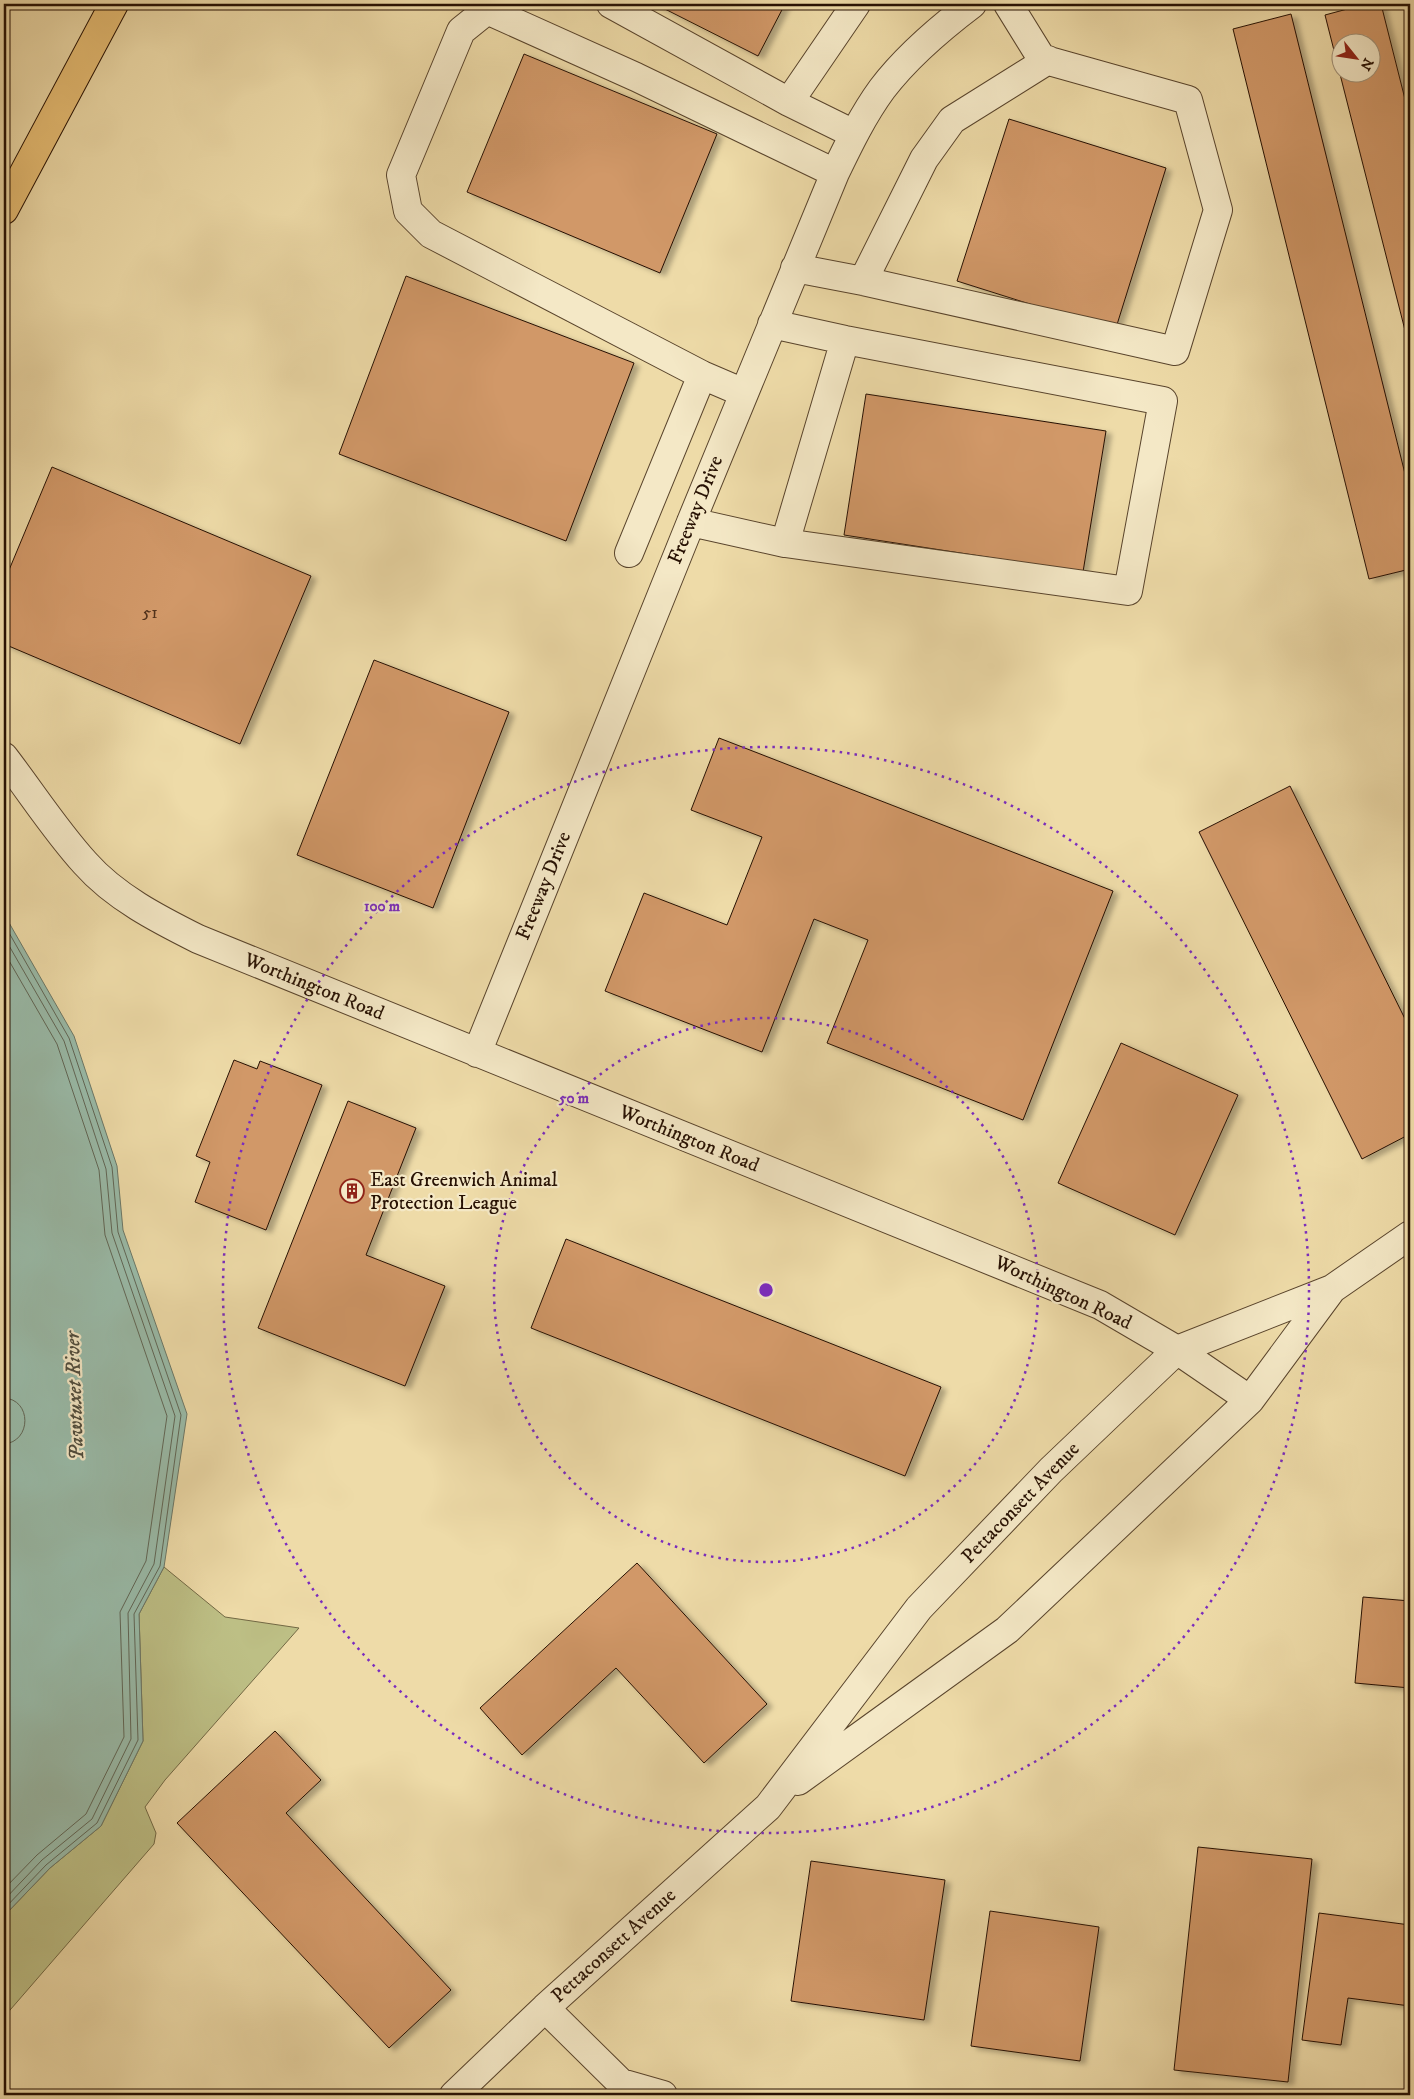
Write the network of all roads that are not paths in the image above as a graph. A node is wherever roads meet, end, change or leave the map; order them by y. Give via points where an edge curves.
1 (114, 4) edge
2 (126, 4) edge
3 (610, 4) edge
4 (856, 4) edge
5 (972, 4) edge
6 (1008, 4) edge
7 (89, 50) junction
8 (1048, 60) junction
9 (789, 102) junction
10 (854, 134) junction
11 (835, 173) junction
12 (4, 210) edge
13 (795, 268) junction
14 (864, 281) junction
15 (772, 324) junction
16 (845, 340) junction
17 (702, 375) junction
18 (744, 392) junction
19 (691, 522) junction
20 (785, 543) junction
21 (629, 553) dead end
22 (4, 757) edge
23 (476, 1053) junction
24 (1410, 1235) edge
25 (1332, 1289) junction
26 (1177, 1350) junction
27 (1250, 1400) junction
28 (775, 1798) junction
29 (545, 2008) junction
30 (454, 2095) edge
31 (663, 2095) edge

1 - 7 highway
2 - 7 highway
3 - 9 street
4 - 9 street
5 - 10 street, Freeway Drive via 923,44 889,81
6 - 8 street via 1042,59
7 - 12 highway
8 - 14 street via 952,120 924,159
8 - 14 street via 1188,100 1218,210 1175,351
9 - 10 street
10 - 11 street, Freeway Drive
11 - 13 street, Freeway Drive
11 - 17 street via 636,77 487,10 461,31 401,175 408,211 431,234
13 - 14 street
13 - 15 street, Freeway Drive
15 - 16 street
15 - 18 street, Freeway Drive
16 - 20 street
16 - 20 street via 1163,400 1128,591
17 - 18 street
17 - 21 street
18 - 19 street, Freeway Drive
19 - 20 street
19 - 23 street, Freeway Drive
22 - 23 street, Worthington Road via 85,864 138,907 198,939
23 - 26 street, Worthington Road via 1100,1305
24 - 25 street, Pettaconsett Avenue
25 - 26 street, Pettaconsett Avenue
25 - 27 street, Pettaconsett Avenue
26 - 27 street, Worthington Road
26 - 28 street, Pettaconsett Avenue via 1051,1470 919,1608
27 - 28 street, Pettaconsett Avenue via 1006,1630
28 - 29 street, Pettaconsett Avenue
29 - 30 street, Pettaconsett Avenue
29 - 31 street via 621,2083

